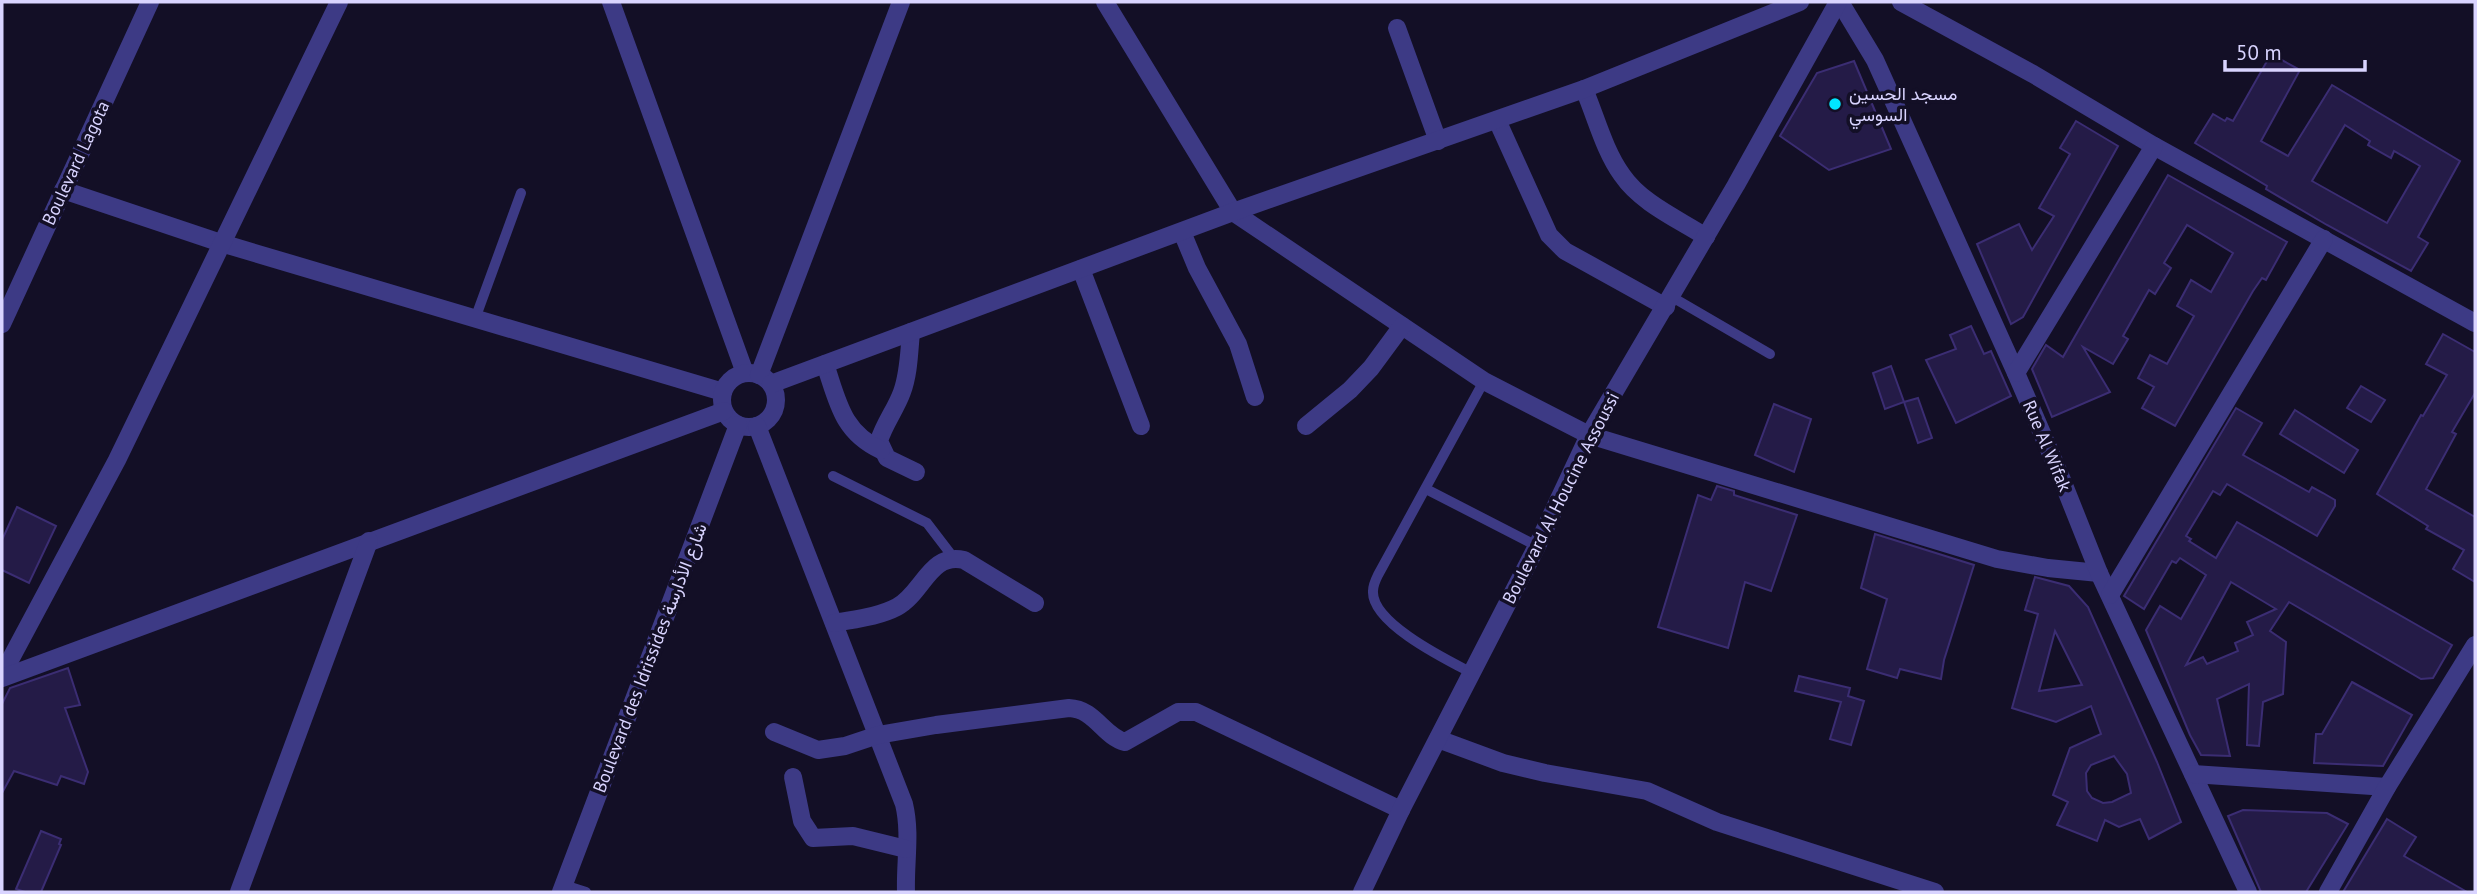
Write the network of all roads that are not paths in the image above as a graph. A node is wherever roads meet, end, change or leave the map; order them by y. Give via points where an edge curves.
1 (150, 2) edge
2 (339, 2) edge
3 (611, 2) edge
4 (901, 2) edge
5 (1105, 2) edge
6 (1800, 2) edge
7 (1839, 2) edge
8 (1901, 2) edge
9 (1397, 28) dead end
10 (1584, 89) junction
11 (1497, 120) junction
12 (1438, 141) junction
13 (2154, 146) junction
14 (64, 190) junction
15 (521, 193) dead end
16 (1234, 212) junction
17 (1182, 232) junction
18 (1706, 237) junction
19 (2324, 239) junction
20 (221, 243) junction
21 (1081, 269) junction
22 (1669, 302) junction
23 (475, 319) junction
24 (2475, 323) edge
25 (2, 324) edge
26 (1402, 326) junction
27 (911, 332) junction
28 (1770, 354) dead end
29 (825, 364) junction
30 (2016, 373) junction
31 (758, 377) junction
32 (1484, 381) junction
33 (723, 392) junction
34 (1255, 397) dead end
35 (724, 411) junction
36 (738, 425) junction
37 (757, 426) junction
38 (1140, 426) dead end
39 (1306, 426) dead end
40 (1590, 435) junction
41 (881, 450) junction
42 (916, 472) dead end
43 (833, 476) dead end
44 (1426, 489) junction
45 (369, 541) junction
46 (1537, 546) junction
47 (953, 557) junction
48 (2099, 573) junction
49 (2110, 596) junction
50 (1035, 603) dead end
51 (834, 623) junction
52 (2475, 645) edge
53 (1472, 673) junction
54 (2, 676) edge
55 (774, 732) dead end
56 (878, 735) junction
57 (1438, 739) junction
58 (2193, 774) junction
59 (793, 777) dead end
60 (2387, 788) junction
61 (1401, 810) junction
62 (906, 849) junction
63 (563, 889) edge
64 (239, 892) edge
65 (586, 892) edge
66 (906, 892) edge
67 (1362, 892) edge
68 (1935, 892) edge
69 (2248, 892) edge
70 (2329, 892) edge

1 - 14 street, Boulevard Lagota
2 - 20 street
3 - 31 street
4 - 31 street
5 - 16 street
6 - 10 street
7 - 18 street, Boulevard Al Houcine Assoussi
7 - 30 street, Rue Al Wifak via 1875,61
8 - 13 street
9 - 12 street
10 - 11 street
10 - 18 street via 1622,177 1640,195
11 - 12 street
11 - 22 street via 1549,235 1565,251
12 - 16 street
13 - 19 street
13 - 30 street
14 - 20 street
14 - 25 street, Boulevard Lagota
15 - 23 lane
16 - 17 street
16 - 26 street
17 - 21 street
17 - 34 street via 1196,268 1238,344
18 - 22 street, Boulevard Al Houcine Assoussi
19 - 24 street
19 - 49 street
20 - 23 street
20 - 54 street via 117,460
21 - 27 street
21 - 38 street
22 - 28 lane
22 - 40 street, Boulevard Al Houcine Assoussi
23 - 33 street
26 - 32 street
26 - 39 street via 1350,390
27 - 29 street
27 - 41 street via 908,373 885,423
29 - 31 street
29 - 41 street via 842,414 853,431
30 - 48 street, Rue Al Wifak
31 - 33 street via 728,383
31 - 37 street via 776,394 776,404 773,413
32 - 40 street
32 - 44 lane
33 - 35 street
35 - 36 street
35 - 45 street
36 - 37 street
36 - 63 street, Boulevard des Idrissides شارع الأدارسة
37 - 51 street
40 - 46 street, Boulevard Al Houcine Assoussi
40 - 48 street via 1997,559
41 - 42 street via 887,458
43 - 47 lane via 927,523
44 - 46 lane
44 - 53 lane via 1372,591 1387,619 1421,646
45 - 54 street
45 - 64 street
46 - 53 street, Boulevard Al Houcine Assoussi
47 - 50 street
47 - 51 street via 936,565 897,607
48 - 49 street, Rue Al Wifak
49 - 58 street, Rue Al Wifak
51 - 56 street
52 - 60 street
53 - 57 street, Boulevard Al Houcine Assoussi
55 - 56 street via 818,750
56 - 61 street via 1080,708 1125,742 1178,712 1196,712
56 - 62 street via 909,824
57 - 61 street, Boulevard Al Houcine Assoussi
57 - 68 street via 1503,763 1647,791 1717,822
58 - 60 street
58 - 69 street, Rue Al Wifak
59 - 62 street via 802,821 813,838 853,836
60 - 70 street
61 - 67 street, Boulevard Al Houcine Assoussi
62 - 66 street
63 - 65 lane

